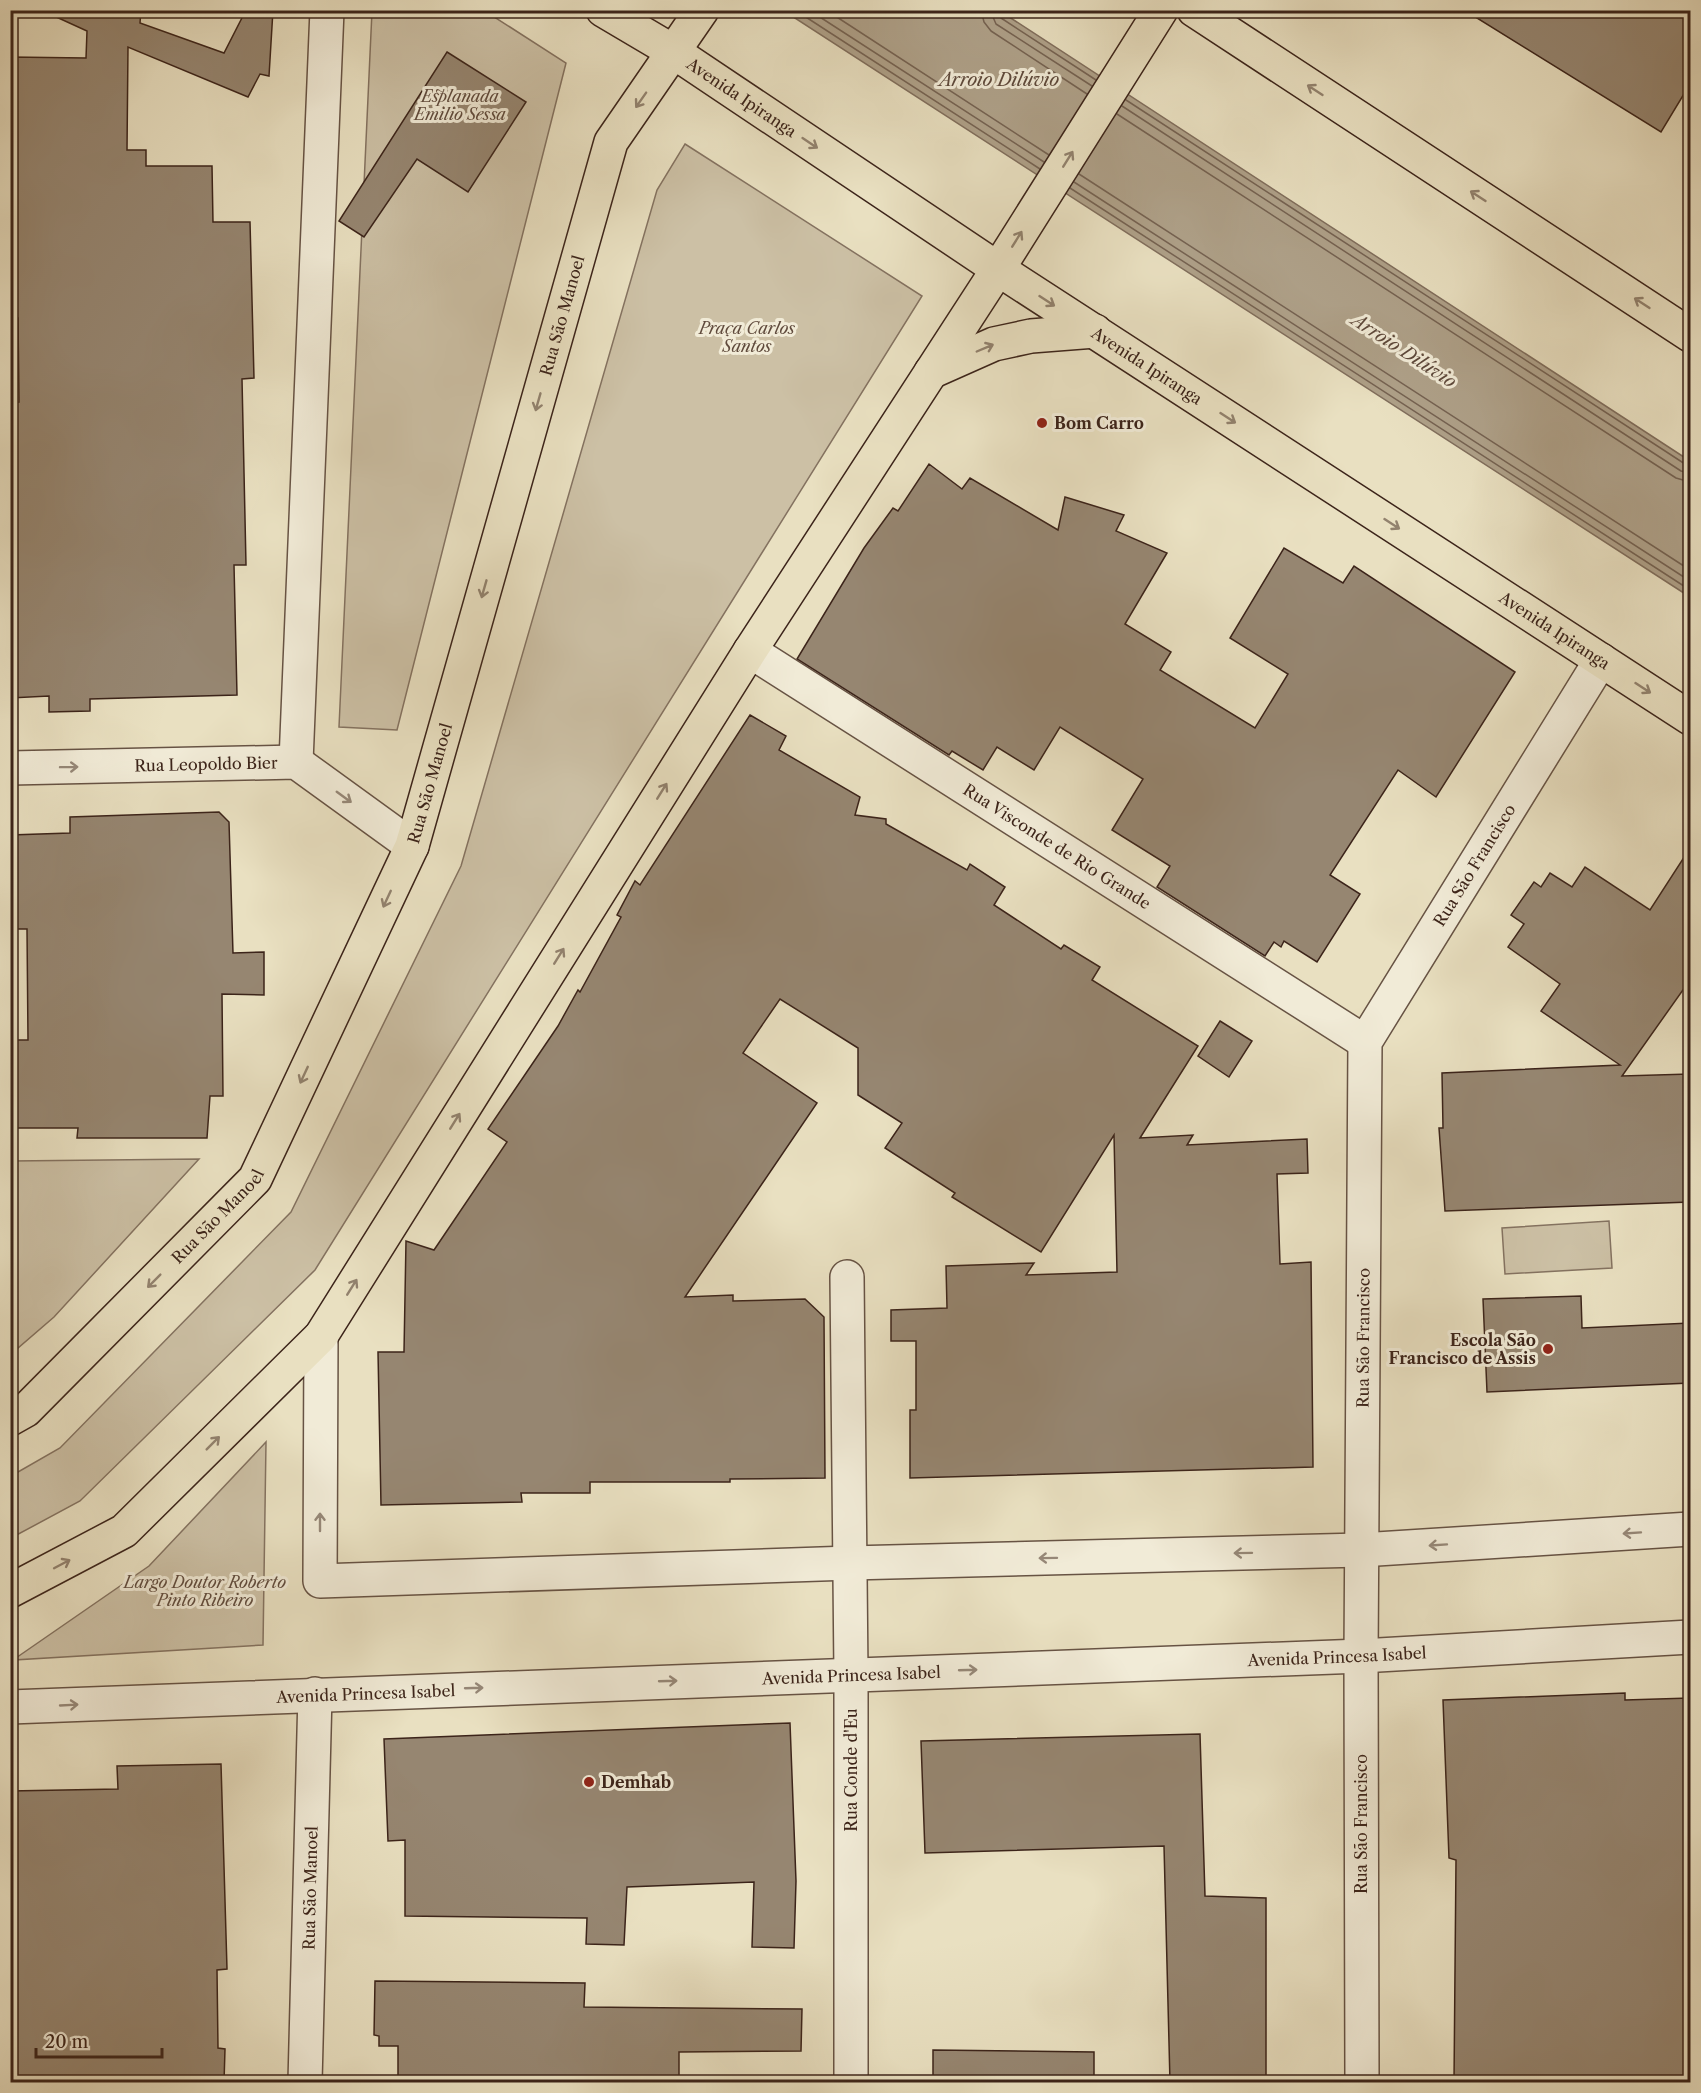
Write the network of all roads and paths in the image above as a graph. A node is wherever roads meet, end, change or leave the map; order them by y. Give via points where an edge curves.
1 (327, 10) edge
2 (603, 10) edge
3 (702, 10) edge
4 (1161, 10) edge
5 (1194, 10) edge
6 (674, 52) junction
7 (998, 269) junction
8 (1095, 331) junction
9 (1690, 335) edge
10 (932, 372) junction
11 (750, 651) junction
12 (1601, 660) junction
13 (1690, 718) edge
14 (296, 762) junction
15 (10, 768) edge
16 (412, 846) junction
17 (1365, 1042) junction
18 (847, 1277) dead end
19 (321, 1336) junction
20 (10, 1419) edge
21 (1690, 1529) edge
22 (1361, 1550) junction
23 (850, 1563) junction
24 (10, 1591) edge
25 (1690, 1637) edge
26 (1360, 1656) junction
27 (851, 1674) junction
28 (315, 1694) junction
29 (10, 1707) edge
30 (305, 2082) edge
31 (851, 2082) edge
32 (1362, 2082) edge

1 - 14 street
2 - 6 main road, Avenida Ipiranga
3 - 6 main road, Rua São Manoel
7 -> 4 main road
9 -> 5 main road
6 -> 7 main road, Avenida Ipiranga
6 -> 16 main road, Rua São Manoel via 611,142
7 -> 8 main road, Avenida Ipiranga
7 - 10 main road
10 -> 8 main road via 994,344 1031,336
8 -> 12 main road, Avenida Ipiranga
10 - 11 main road
11 - 17 street, Rua Visconde de Rio Grande
19 -> 11 main road
12 -> 13 main road, Avenida Ipiranga
12 - 17 street, Rua São Francisco
15 -> 14 street, Rua Leopoldo Bier
14 -> 16 street, Rua Leopoldo Bier
16 -> 20 main road, Rua São Manoel via 255,1179 26,1410
17 - 22 street, Rua São Francisco
18 - 23 street, Rua Conde d'Eu
23 -> 19 street via 320,1581
24 -> 19 main road via 124,1531
21 -> 22 street
22 -> 23 street
22 - 26 street, Rua São Francisco
23 - 27 street, Rua Conde d'Eu
25 - 26 street, Avenida Princesa Isabel
27 -> 26 street, Avenida Princesa Isabel
26 - 32 street, Rua São Francisco
28 -> 27 street, Avenida Princesa Isabel
27 - 31 street, Rua Conde d'Eu
29 -> 28 street, Avenida Princesa Isabel
28 - 30 street, Rua São Manoel

